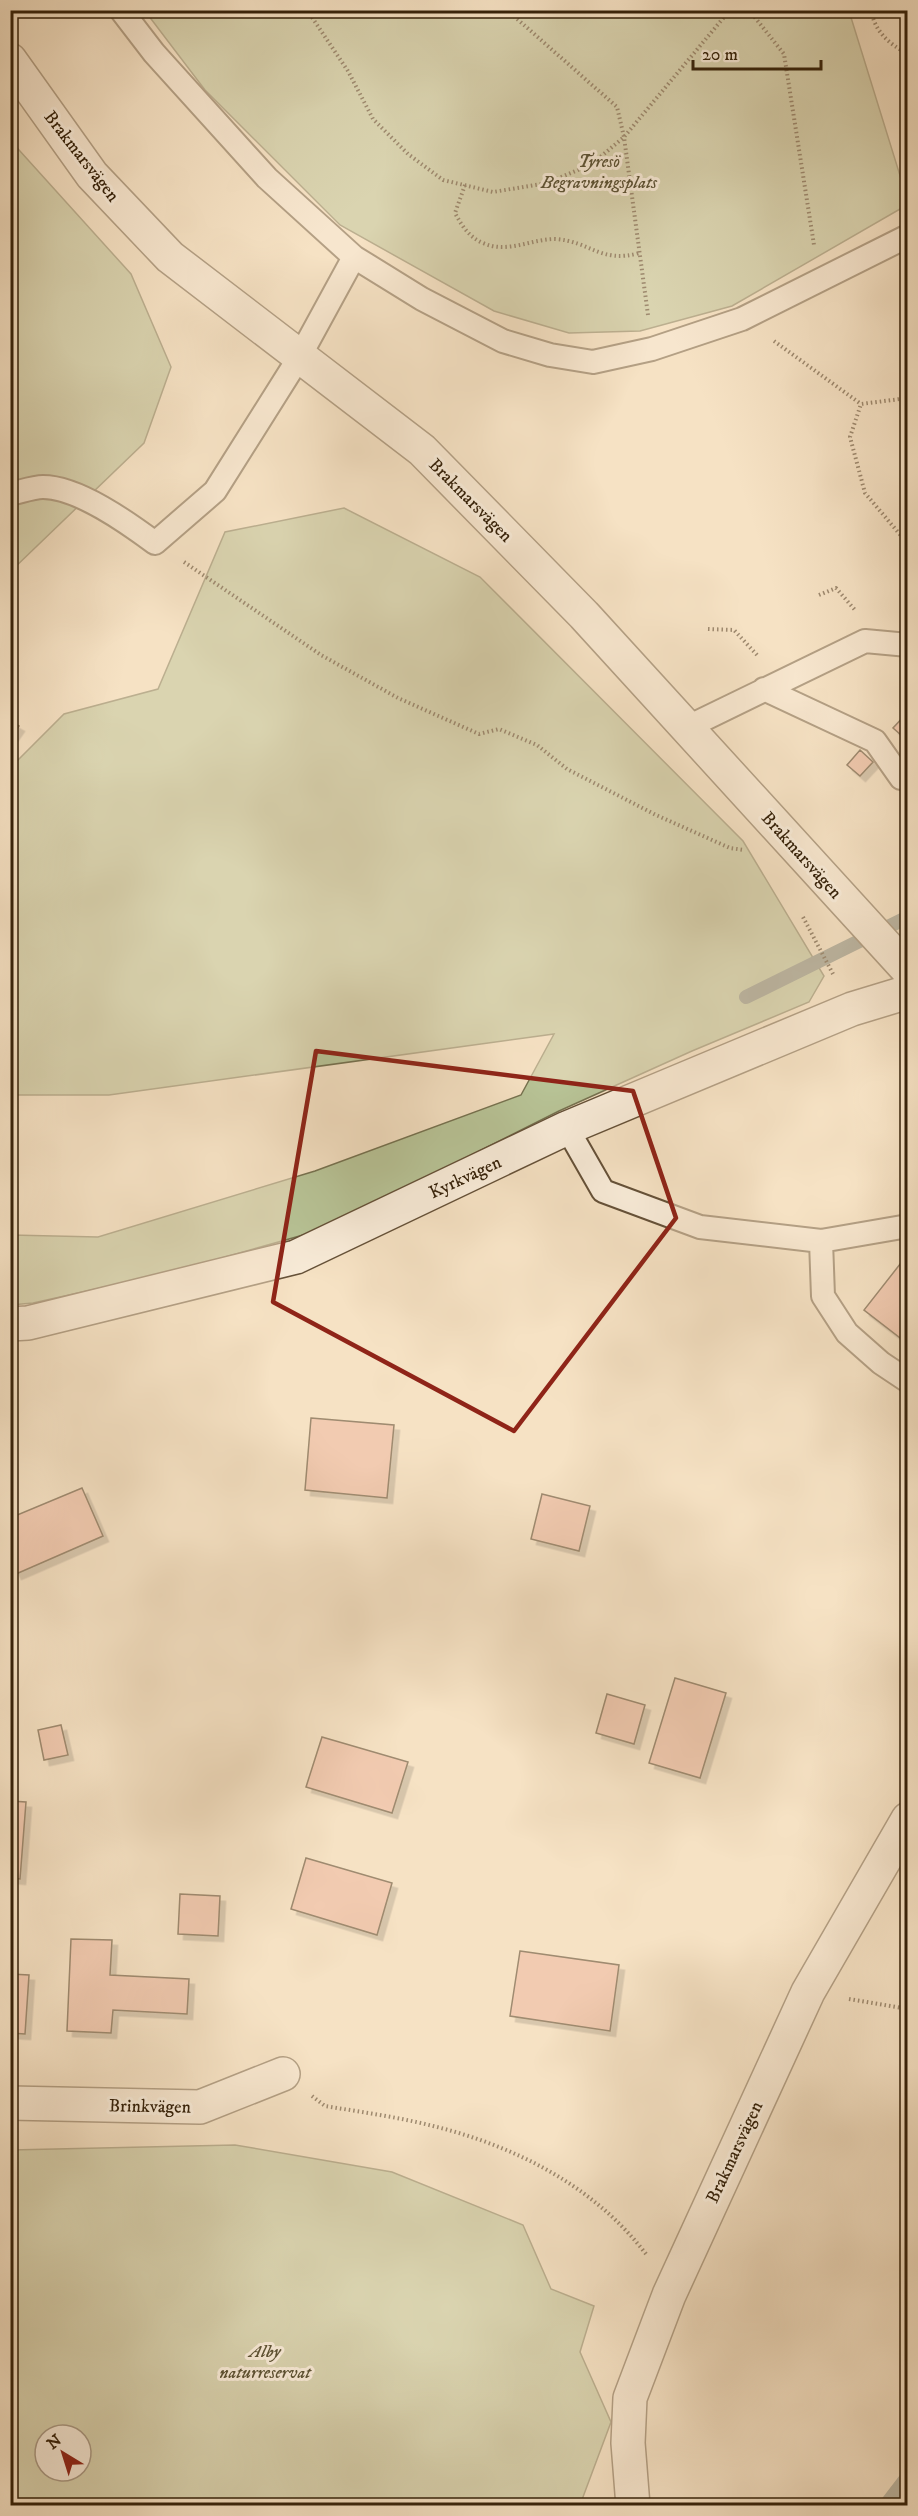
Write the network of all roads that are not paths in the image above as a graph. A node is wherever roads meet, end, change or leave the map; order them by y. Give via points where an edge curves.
1 (121, 10) edge
2 (10, 60) edge
3 (908, 236) edge
4 (354, 257) junction
5 (300, 357) junction
6 (10, 494) edge
7 (908, 645) edge
8 (764, 688) junction
9 (686, 728) junction
10 (901, 778) dead end
11 (897, 959) edge
12 (908, 992) edge
13 (567, 1128) junction
14 (908, 1226) edge
15 (821, 1242) junction
16 (10, 1324) edge
17 (908, 1381) edge
18 (908, 1819) edge
19 (283, 2074) road end
20 (10, 2103) edge
21 (633, 2505) edge

1 - 4 lane via 154,53 267,178
2 - 5 street, Brakmarsvägen via 92,175 170,257
3 - 4 lane via 742,319 652,349 593,362 503,341
4 - 5 lane
5 - 6 lane via 215,491 155,543 113,512 70,494 43,487
5 - 9 street, Brakmarsvägen via 423,450 584,615
7 - 8 lane via 865,641
8 - 9 lane
8 - 10 lane via 875,741
9 - 11 street, Brakmarsvägen
12 - 13 street, Kyrkvägen via 852,1009
13 - 15 lane via 603,1191 700,1227
13 - 16 street, Kyrkvägen via 296,1257 28,1323
14 - 15 lane
15 - 17 lane via 823,1296 847,1333 881,1364
18 - 21 street, Brakmarsvägen via 808,1992 669,2295 630,2398 628,2443
19 - 20 street, Brinkvägen via 200,2108

